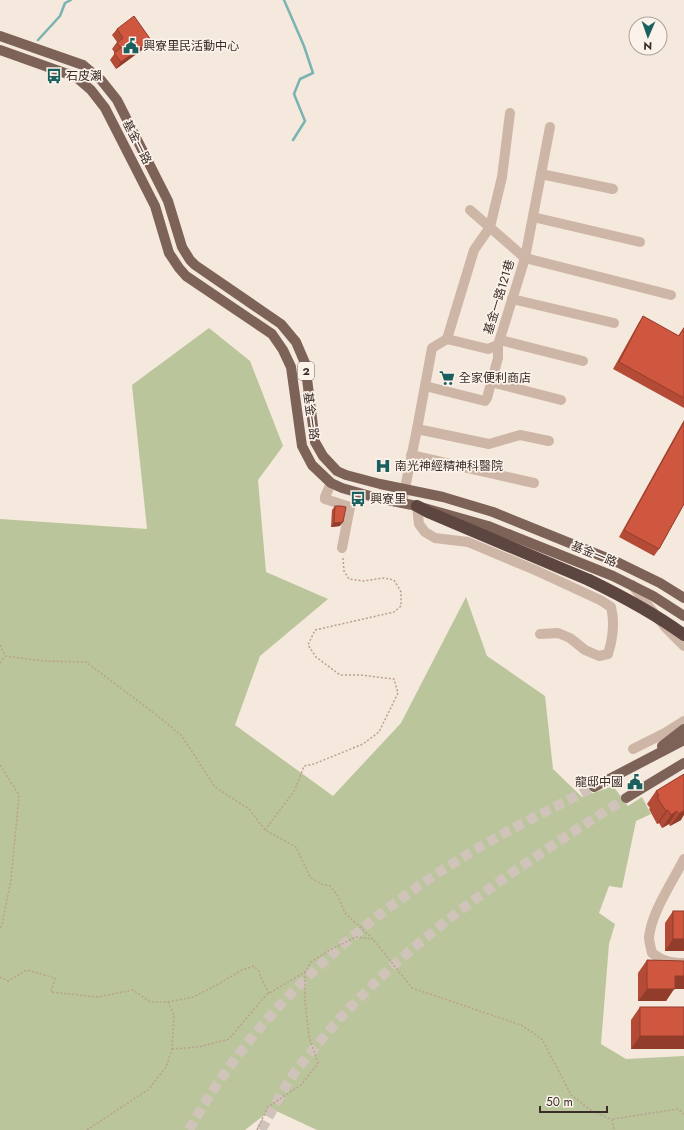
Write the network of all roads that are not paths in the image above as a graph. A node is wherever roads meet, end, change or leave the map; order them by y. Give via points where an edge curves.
1 (0, 36) edge
2 (0, 50) edge
3 (510, 113) dead end
4 (550, 127) dead end
5 (541, 174) junction
6 (612, 189) dead end
7 (470, 210) dead end
8 (533, 217) junction
9 (490, 227) junction
10 (640, 242) dead end
11 (525, 258) junction
12 (671, 294) dead end
13 (512, 299) junction
14 (614, 324) dead end
15 (447, 339) junction
16 (499, 342) junction
17 (583, 361) dead end
18 (491, 382) junction
19 (424, 386) junction
20 (561, 400) dead end
21 (417, 429) junction
22 (549, 441) dead end
23 (411, 455) junction
24 (331, 483) junction
25 (534, 483) dead end
26 (404, 489) junction
27 (420, 492) junction
28 (402, 503) junction
29 (417, 506) junction
30 (342, 548) road end
31 (640, 573) junction
32 (632, 585) junction
33 (684, 598) edge
34 (684, 616) edge
35 (540, 634) dead end
36 (684, 635) edge
37 (684, 646) edge
38 (684, 721) edge
39 (684, 729) edge
40 (684, 740) edge
41 (633, 749) dead end
42 (640, 762) junction
43 (684, 762) edge
44 (594, 787) tunnel mouth
45 (626, 798) tunnel mouth
46 (684, 859) edge
47 (684, 962) edge

1 - 26 main road, 基金一路 / 2 via 83,65 101,80 117,100 168,201 182,247 190,260 281,324 296,342 305,363 315,442 323,456 337,471
2 - 24 main road, 基金一路 / 2 via 76,77 91,90 105,108 155,206 169,253 179,268 186,276 272,334 283,350 291,367 302,446 312,465
3 - 9 street via 502,177
4 - 5 street, 基金一路121巷
5 - 6 street
5 - 8 street, 基金一路121巷
7 - 9 street
8 - 10 street
8 - 11 street, 基金一路121巷
9 - 11 street
9 - 15 street via 474,250
11 - 12 street
11 - 13 street, 基金一路121巷
13 - 14 street
13 - 16 street, 基金一路121巷
15 - 16 street, 基金一路121巷 via 488,349
15 - 19 street via 432,348
16 - 17 street
16 - 18 street via 498,358
18 - 19 street via 485,401
18 - 20 street
19 - 21 street
21 - 22 street via 489,444 520,435
21 - 23 street
23 - 25 street
23 - 26 street
24 - 28 main road, 基金一路 / 2
24 - 30 street via 325,499 350,507
26 - 27 main road, 基金一路 / 2
26 - 28 street
27 - 29 main road
27 - 31 main road, 基金一路 / 2 via 493,512
28 - 29 main road, 基金一路 / 2
29 - 32 main road, 基金一路 / 2 via 488,526
29 - 35 street via 419,524 425,532 435,538 468,542 535,570 611,607 613,639 608,654 599,656 558,633
29 - 36 highway, bridge via 616,593
31 - 32 main road
31 - 33 main road, 基金一路 / 2
32 - 34 main road, 基金一路 / 2
32 - 37 street via 665,627
38 - 41 street
39 - 42 main road
40 - 42 main road
42 - 44 main road
43 - 45 main road
46 - 47 street via 653,920 649,938 652,953 660,959 675,963

